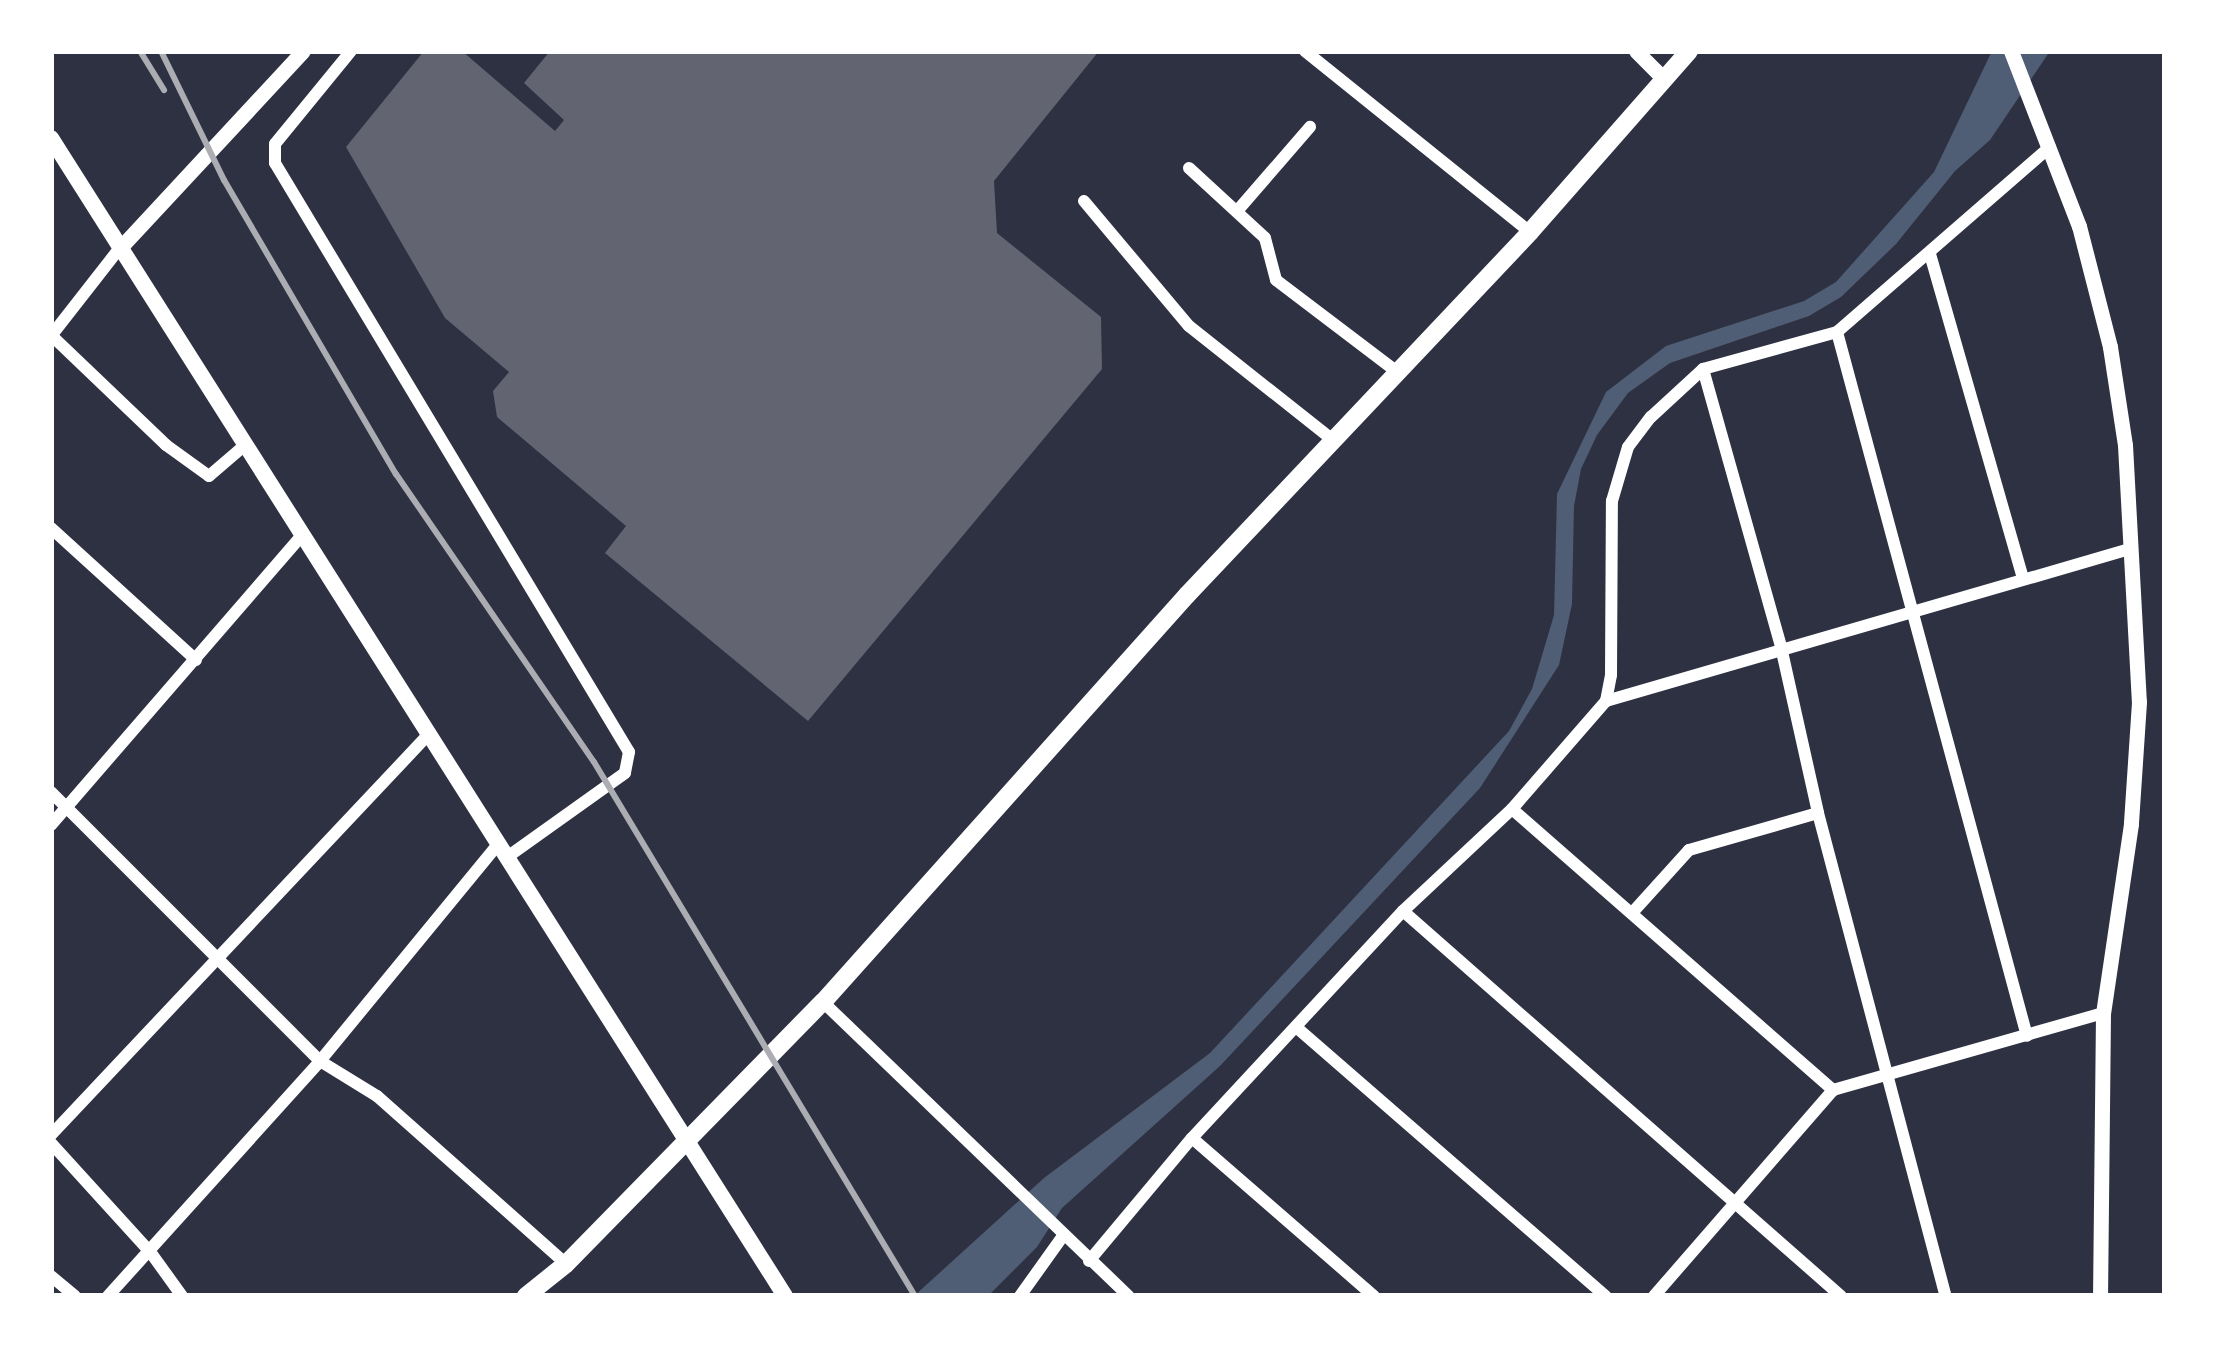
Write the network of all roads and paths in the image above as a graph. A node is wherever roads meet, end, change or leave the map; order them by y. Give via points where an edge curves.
1 (303, 51) edge
2 (351, 51) edge
3 (1305, 51) edge
4 (1636, 51) edge
5 (1689, 51) edge
6 (2011, 51) edge
7 (1663, 78) junction
8 (1310, 127) dead end
9 (51, 138) edge
10 (2050, 147) junction
11 (1190, 168) dead end
12 (1084, 201) dead end
13 (1238, 210) junction
14 (1530, 232) junction
15 (119, 249) junction
16 (1930, 254) junction
17 (1837, 332) junction
18 (51, 336) edge
19 (1703, 369) junction
20 (1397, 372) junction
21 (1333, 440) junction
22 (244, 446) junction
23 (51, 528) edge
24 (302, 536) junction
25 (2130, 549) junction
26 (2023, 579) junction
27 (1912, 610) junction
28 (1781, 647) junction
29 (196, 660) junction
30 (1606, 701) junction
31 (428, 735) junction
32 (51, 792) edge
33 (66, 807) junction
34 (1512, 809) junction
35 (1817, 813) junction
36 (51, 825) edge
37 (502, 851) junction
38 (1403, 911) junction
39 (1632, 913) junction
40 (219, 960) junction
41 (823, 1002) junction
42 (2103, 1013) junction
43 (1296, 1027) junction
44 (2027, 1036) junction
45 (320, 1061) junction
46 (1890, 1074) junction
47 (1833, 1090) junction
48 (1192, 1138) junction
49 (51, 1139) edge
50 (685, 1139) junction
51 (1732, 1205) junction
52 (1064, 1236) junction
53 (152, 1253) junction
54 (1089, 1261) junction
55 (566, 1264) junction
56 (51, 1276) edge
57 (75, 1296) edge
58 (108, 1296) edge
59 (182, 1296) edge
60 (526, 1296) edge
61 (784, 1296) edge
62 (1020, 1296) edge
63 (1130, 1296) edge
64 (1374, 1296) edge
65 (1605, 1296) edge
66 (1654, 1296) edge
67 (1841, 1296) edge
68 (1946, 1296) edge
69 (2100, 1296) edge

1 - 15 street
2 - 37 street via 275,145 275,163 629,752 625,773
3 - 14 street
4 - 7 street
5 - 7 main road
6 - 10 street
7 - 14 main road
8 - 13 street
9 - 15 main road
10 - 16 street
10 - 25 street via 2110,347
11 - 13 street
12 - 21 street via 1189,326
13 - 20 street via 1265,238 1276,280
14 - 20 main road
15 - 18 street
15 - 22 main road
16 - 17 street
16 - 26 street
17 - 19 street
17 - 27 street
18 - 22 street via 209,476
19 - 28 street
19 - 30 street via 1651,417 1619,466
20 - 21 main road
21 - 41 main road
22 - 24 main road
23 - 29 street
24 - 29 street
24 - 31 main road
25 - 26 street
25 - 42 street via 2139,702 2131,824
26 - 27 street
27 - 28 street
27 - 44 street
28 - 30 street
28 - 35 street
29 - 33 street
30 - 34 street
31 - 37 main road
31 - 40 street
32 - 33 street
33 - 36 street
33 - 40 street
34 - 38 street
34 - 39 street
35 - 39 street via 1689,850
35 - 46 street
37 - 45 street
37 - 50 main road
38 - 43 street
38 - 51 street
39 - 47 street
40 - 45 street
40 - 49 street
41 - 50 main road
41 - 52 street
42 - 44 street
42 - 69 street
43 - 48 street
43 - 65 street
44 - 46 street
45 - 53 street
45 - 55 street via 377,1096
46 - 47 street
46 - 68 street
47 - 51 street
48 - 54 street
48 - 64 street
49 - 53 street
50 - 55 main road
50 - 61 main road
51 - 66 street
51 - 67 street
52 - 54 street
52 - 62 street
53 - 58 street
53 - 59 street
54 - 63 street
55 - 60 main road
56 - 57 street

